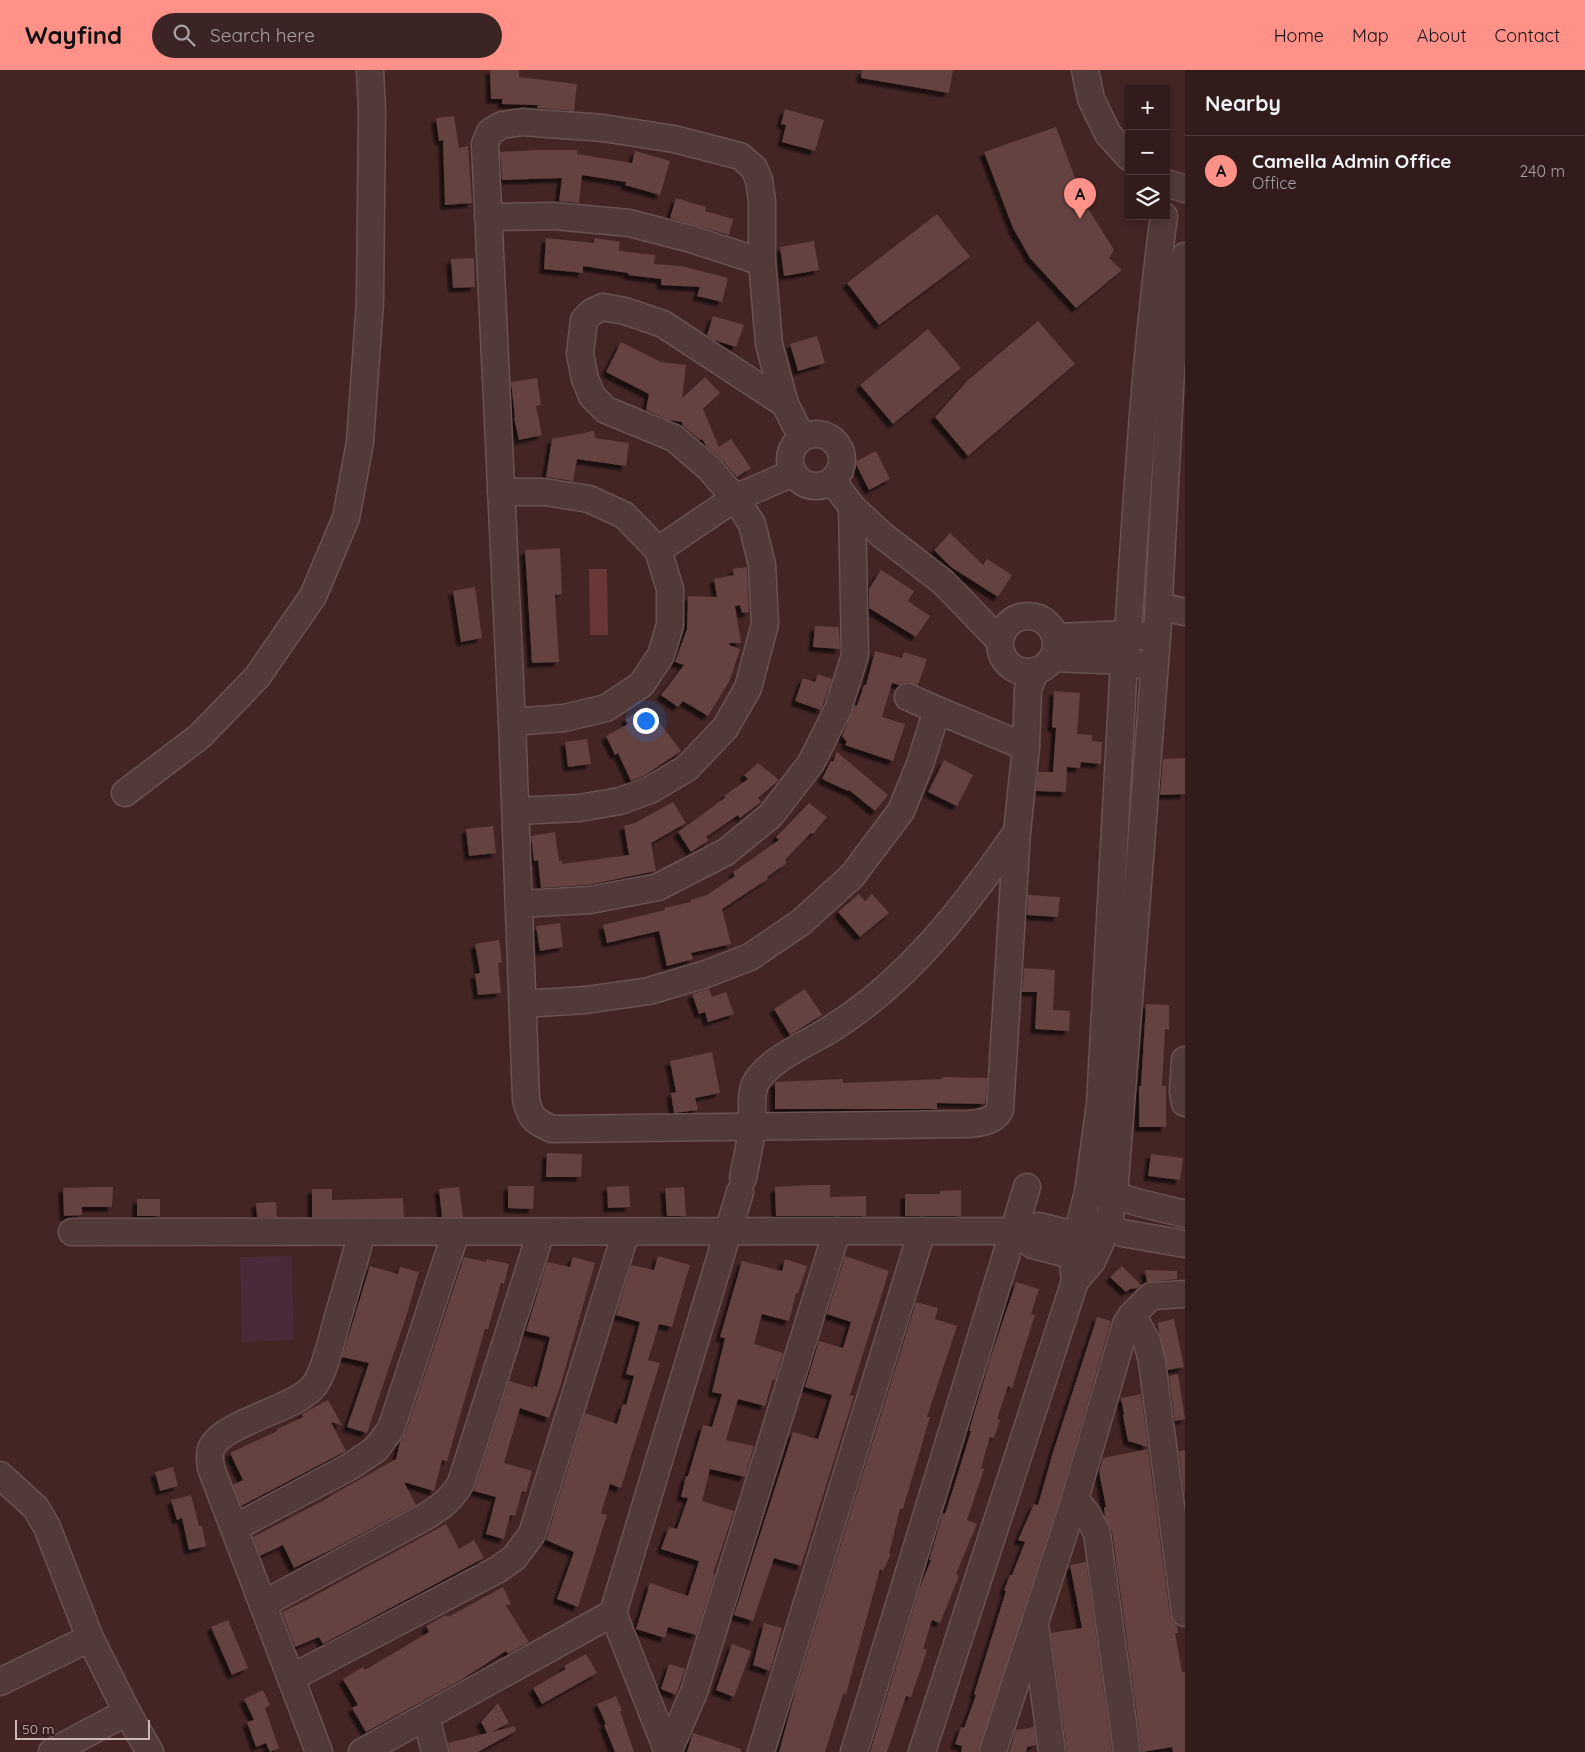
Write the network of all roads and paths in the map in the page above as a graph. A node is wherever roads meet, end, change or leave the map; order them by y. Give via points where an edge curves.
1 (370, 70) edge
2 (1084, 70) edge
3 (1125, 153) edge
4 (488, 217) junction
5 (1163, 220) edge
6 (1185, 256) edge
7 (762, 262) junction
8 (785, 404) junction
9 (802, 438) junction
10 (793, 473) junction
11 (829, 483) junction
12 (500, 492) junction
13 (735, 498) junction
14 (852, 507) junction
15 (658, 550) junction
16 (1159, 606) junction
17 (1185, 612) edge
18 (1128, 634) junction
19 (1158, 638) junction
20 (999, 640) junction
21 (1048, 656) junction
22 (1124, 661) junction
23 (1155, 668) junction
24 (908, 697) dead end
25 (937, 710) junction
26 (512, 722) junction
27 (1026, 747) junction
28 (124, 793) dead end
29 (516, 811) junction
30 (1017, 832) junction
31 (520, 904) junction
32 (522, 1004) junction
33 (1185, 1060) edge
34 (1185, 1103) edge
35 (752, 1127) junction
36 (1027, 1187) dead end
37 (1088, 1192) junction
38 (1114, 1194) junction
39 (1185, 1214) edge
40 (728, 1231) junction
41 (837, 1231) junction
42 (922, 1231) junction
43 (1014, 1231) junction
44 (72, 1232) dead end
45 (362, 1232) junction
46 (456, 1232) junction
47 (541, 1232) junction
48 (626, 1232) junction
49 (1089, 1240) junction
50 (1185, 1244) edge
51 (1185, 1294) edge
52 (1132, 1315) junction
53 (0, 1475) edge
54 (1075, 1499) junction
55 (234, 1528) junction
56 (263, 1604) junction
57 (613, 1613) junction
58 (1185, 1613) edge
59 (1035, 1626) junction
60 (90, 1638) junction
61 (291, 1678) junction
62 (0, 1682) edge
63 (127, 1712) junction
64 (426, 1717) junction
65 (52, 1752) edge
66 (150, 1752) edge
67 (320, 1752) edge
68 (362, 1752) edge
69 (435, 1752) edge
70 (668, 1752) edge
71 (761, 1752) edge
72 (854, 1752) edge
73 (922, 1752) edge
74 (993, 1752) edge
75 (1052, 1752) edge
76 (1126, 1752) edge

1 - 28 street via 370,301 360,442 346,518 313,596 257,677 200,736
2 - 3 street via 1091,99 1108,134
4 - 7 street via 555,216 628,223
4 - 7 street via 485,144 490,132 502,125 522,122 604,128 656,136 740,156 754,168 762,200
4 - 12 street
5 - 18 street via 1146,368
6 - 16 street via 1171,371
7 - 8 street via 769,344
8 - 9 street
8 - 13 street via 663,324 604,307 584,320 580,354 592,396 606,410 674,438 709,468
9 - 10 street via 790,454
9 - 11 street via 822,434 838,446 842,456 841,467
10 - 11 street via 809,486
10 - 13 street
11 - 14 street
12 - 15 street via 545,492 589,499 624,515
12 - 26 street
13 - 15 street
13 - 29 street via 752,524 760,557 765,624 748,688 725,728 688,768 650,790 620,801 579,808
14 - 20 street via 882,535 943,582
14 - 31 street via 854,655 849,677 838,709 811,763 771,815 726,852 658,886 590,900
15 - 26 street via 670,589 670,625 661,655 641,684 606,708 564,718
16 - 17 street
16 - 19 street
18 - 19 street
18 - 21 street
18 - 22 street
19 - 23 street
20 - 21 street via 1003,658 1016,671 1026,673
20 - 21 street via 1008,623 1026,616 1036,617 1051,628
21 - 22 street
21 - 27 street via 1028,690
22 - 23 street
22 - 37 street via 1100,1104
23 - 38 street
24 - 25 street
25 - 27 street
25 - 32 street via 901,811 852,876 800,923 750,957 649,991 586,1000
26 - 29 street
27 - 30 street
29 - 31 street
30 - 35 street via 976,890 918,958 876,998 765,1070 755,1085
30 - 35 street via 1000,1110 996,1117 970,1124
31 - 32 street
32 - 35 street via 526,1098 529,1113 538,1122 552,1129
33 - 34 street
35 - 40 street via 742,1185
36 - 43 street
37 - 38 street
37 - 49 street
38 - 39 street via 1140,1204
38 - 49 street
40 - 41 street
40 - 48 street
40 - 57 street
41 - 42 street
41 - 70 street via 694,1692
42 - 43 street
42 - 71 street
43 - 49 street via 1033,1245
43 - 72 street
44 - 45 street
45 - 46 street
45 - 55 street via 325,1364 312,1388 285,1406 230,1430 212,1448 211,1468
46 - 47 street
46 - 55 street via 391,1429 376,1449 350,1466
47 - 48 street
47 - 56 street via 461,1483 452,1498 423,1518
48 - 61 street via 532,1534 514,1558 497,1570
49 - 50 street via 1122,1233
49 - 73 street
51 - 52 street via 1152,1296
52 - 54 street via 1119,1346
52 - 58 street via 1147,1341 1152,1362
53 - 60 street via 36,1508 47,1527
54 - 59 street
54 - 76 street via 1097,1532
55 - 56 street
56 - 61 street
57 - 64 street
57 - 70 street
59 - 74 street
59 - 75 street
60 - 62 street
60 - 63 street
61 - 67 street
63 - 65 street
63 - 66 street
64 - 68 street
64 - 69 street

